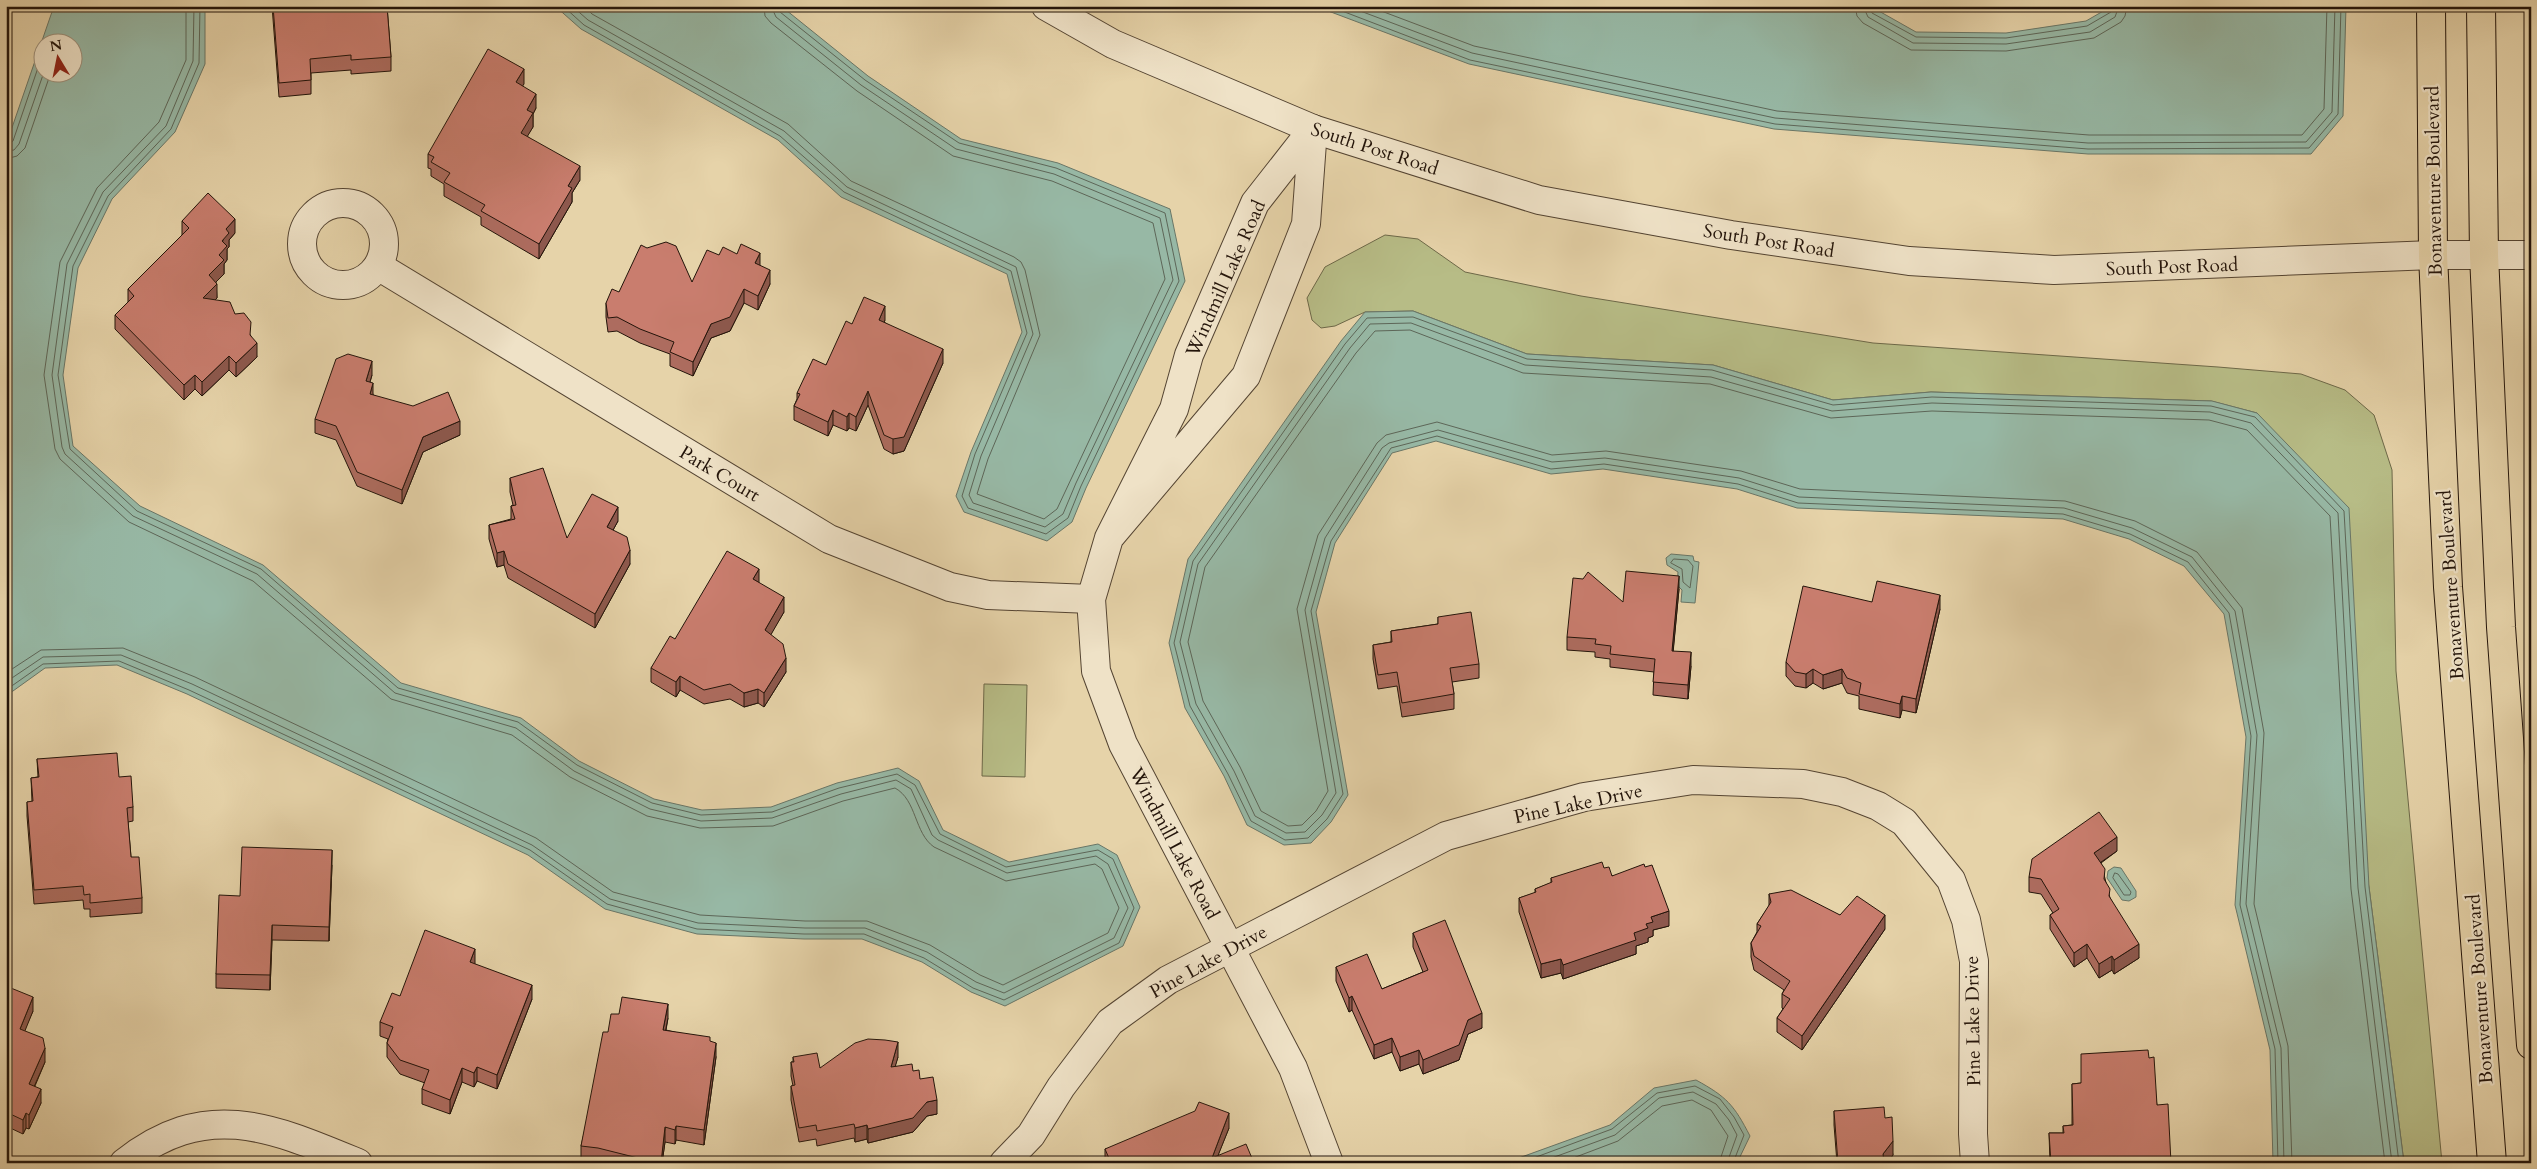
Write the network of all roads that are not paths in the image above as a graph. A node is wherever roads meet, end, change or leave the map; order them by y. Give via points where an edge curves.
1 (1046, 6) edge
2 (2431, 6) edge
3 (2481, 6) edge
4 (1313, 129) junction
5 (2433, 255) junction
6 (2484, 255) junction
7 (2531, 255) edge
8 (378, 266) dead end
9 (1109, 538) junction
10 (1091, 599) junction
11 (1231, 946) junction
12 (2531, 1045) edge
13 (124, 1163) edge
14 (358, 1163) edge
15 (1004, 1163) edge
16 (1329, 1163) edge
17 (1975, 1163) edge
18 (2492, 1163) edge

1 - 4 street, South Post Road via 1113,44
2 - 5 main road, Bonaventure Boulevard
3 - 6 main road
4 - 5 street, South Post Road via 1539,200 1731,236 1909,261 2054,270
4 - 9 street, Windmill Lake Road via 1255,203 1189,355 1174,410
4 - 9 street, Windmill Lake Road via 1306,224 1246,376
5 - 6 street, South Post Road
5 - 18 main road, Bonaventure Boulevard via 2448,587
6 - 7 street, South Post Road
6 - 12 main road via 2501,627
8 - 10 street, Park Court via 829,539 950,587 988,595
9 - 10 street, Windmill Lake Road
10 - 11 street, Windmill Lake Road via 1096,671 1123,744
11 - 15 street, Pine Lake Drive via 1168,980 1110,1022 1061,1087 1031,1135
11 - 16 street, Windmill Lake Road via 1293,1068
11 - 17 street, Pine Lake Drive via 1446,836 1584,797 1693,780 1803,784 1842,792 1878,806 1904,822 1951,880 1966,920 1974,960
13 - 14 street via 143,1148 172,1133 212,1123 259,1128 300,1139

